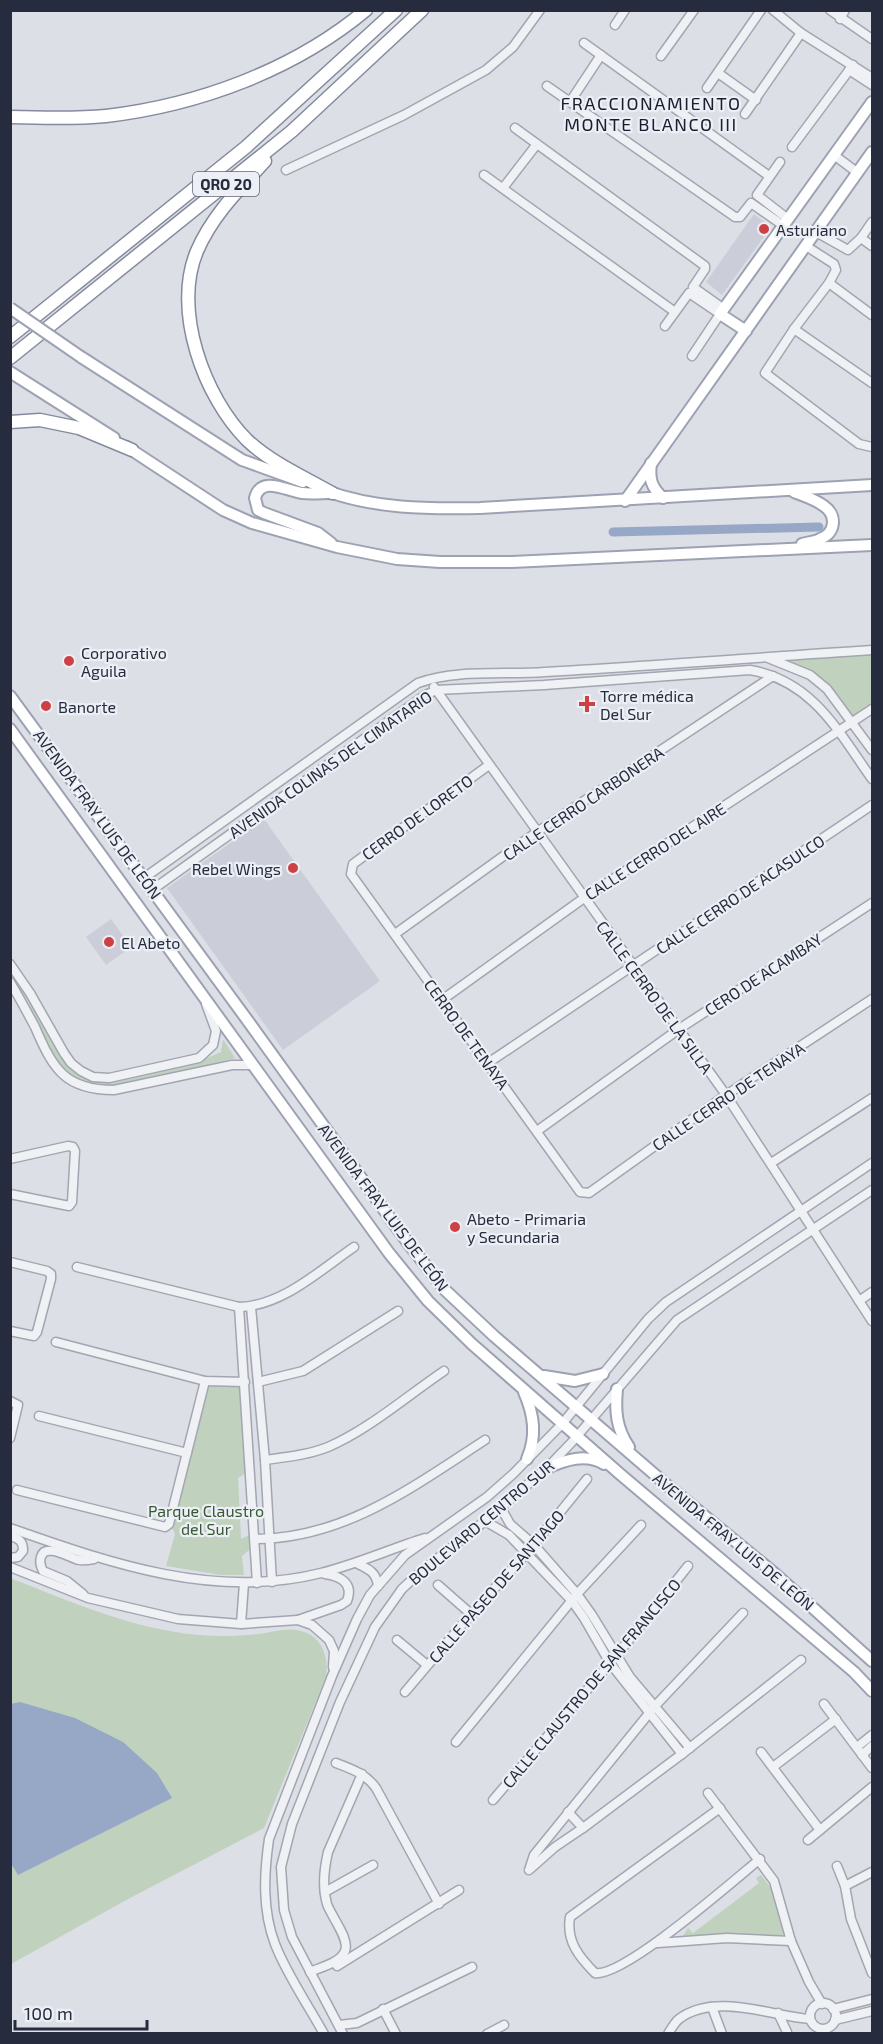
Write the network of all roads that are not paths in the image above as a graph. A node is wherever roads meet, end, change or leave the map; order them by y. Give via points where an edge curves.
1 (366, 10) edge
2 (396, 10) edge
3 (422, 10) edge
4 (540, 10) edge
5 (625, 10) edge
6 (694, 10) edge
7 (761, 10) edge
8 (772, 10) edge
9 (830, 10) edge
10 (845, 10) edge
11 (840, 19) junction
12 (615, 25) dead end
13 (801, 33) junction
14 (873, 39) edge
15 (584, 43) dead end
16 (601, 55) junction
17 (661, 56) dead end
18 (851, 68) junction
19 (718, 73) junction
20 (873, 78) edge
21 (873, 85) edge
22 (547, 86) dead end
23 (707, 88) dead end
24 (756, 100) junction
25 (570, 102) junction
26 (873, 102) edge
27 (745, 114) dead end
28 (10, 117) edge
29 (515, 128) dead end
30 (292, 131) junction
31 (537, 144) junction
32 (792, 147) dead end
33 (873, 152) edge
34 (834, 155) junction
35 (780, 162) dead end
36 (286, 170) dead end
37 (858, 173) junction
38 (484, 176) dead end
39 (769, 176) junction
40 (503, 188) junction
41 (754, 199) junction
42 (873, 222) edge
43 (786, 223) junction
44 (816, 232) junction
45 (861, 238) junction
46 (806, 246) junction
47 (873, 246) edge
48 (829, 283) junction
49 (691, 290) junction
50 (10, 308) edge
51 (675, 312) junction
52 (722, 312) junction
53 (873, 315) edge
54 (665, 326) dead end
55 (794, 329) junction
56 (746, 331) junction
57 (10, 337) edge
58 (692, 356) dead end
59 (10, 358) edge
60 (10, 372) edge
61 (873, 383) edge
62 (10, 422) edge
63 (873, 447) edge
64 (132, 450) junction
65 (651, 463) junction
66 (873, 485) edge
67 (789, 490) junction
68 (332, 493) junction
69 (663, 498) junction
70 (625, 501) junction
71 (873, 544) edge
72 (337, 547) junction
73 (769, 551) junction
74 (873, 650) edge
75 (764, 657) junction
76 (543, 672) junction
77 (773, 676) junction
78 (429, 679) junction
79 (544, 685) junction
80 (436, 690) junction
81 (10, 696) edge
82 (873, 709) edge
83 (853, 721) junction
84 (10, 729) edge
85 (838, 731) junction
86 (873, 750) edge
87 (489, 765) junction
88 (873, 779) edge
89 (873, 806) edge
90 (100, 819) junction
91 (84, 829) junction
92 (537, 832) junction
93 (351, 874) joint
94 (144, 878) junction
95 (152, 890) junction
96 (584, 898) junction
97 (873, 903) edge
98 (395, 934) junction
99 (10, 963) edge
100 (632, 965) junction
101 (10, 982) edge
102 (202, 995) junction
103 (873, 999) edge
104 (442, 1000) junction
105 (679, 1029) junction
106 (488, 1063) junction
107 (253, 1065) junction
108 (726, 1095) junction
109 (873, 1098) edge
110 (537, 1131) junction
111 (10, 1160) edge
112 (771, 1163) junction
113 (873, 1163) edge
114 (873, 1190) edge
115 (10, 1194) edge
116 (584, 1194) joint
117 (801, 1210) junction
118 (813, 1229) junction
119 (354, 1247) dead end
120 (10, 1262) edge
121 (77, 1267) dead end
122 (873, 1292) edge
123 (859, 1301) junction
124 (238, 1307) junction
125 (251, 1307) junction
126 (398, 1311) dead end
127 (873, 1321) edge
128 (10, 1331) edge
129 (56, 1342) dead end
130 (444, 1371) dead end
131 (603, 1374) junction
132 (540, 1375) junction
133 (205, 1381) junction
134 (245, 1382) junction
135 (258, 1382) junction
136 (523, 1389) junction
137 (617, 1389) junction
138 (10, 1401) edge
139 (577, 1407) junction
140 (39, 1416) dead end
141 (261, 1418) junction
142 (247, 1419) junction
143 (591, 1419) junction
144 (562, 1424) junction
145 (576, 1436) junction
146 (10, 1438) edge
147 (485, 1440) dead end
148 (187, 1453) junction
149 (636, 1457) junction
150 (527, 1459) junction
151 (265, 1460) junction
152 (547, 1468) junction
153 (620, 1474) junction
154 (587, 1479) dead end
155 (17, 1490) dead end
156 (501, 1508) junction
157 (485, 1521) junction
158 (642, 1525) dead end
159 (10, 1528) edge
160 (10, 1536) edge
161 (430, 1536) junction
162 (255, 1539) junction
163 (269, 1539) junction
164 (534, 1545) junction
165 (527, 1553) junction
166 (10, 1557) edge
167 (97, 1558) junction
168 (356, 1563) junction
169 (688, 1566) dead end
170 (10, 1567) edge
171 (321, 1573) junction
172 (244, 1582) junction
173 (272, 1582) junction
174 (257, 1583) junction
175 (438, 1585) dead end
176 (378, 1586) junction
177 (574, 1597) junction
178 (87, 1598) junction
179 (743, 1613) dead end
180 (471, 1614) junction
181 (298, 1620) junction
182 (241, 1624) junction
183 (396, 1640) dead end
184 (617, 1655) junction
185 (801, 1660) dead end
186 (873, 1661) edge
187 (610, 1663) junction
188 (427, 1665) junction
189 (332, 1676) junction
190 (873, 1691) edge
191 (405, 1692) dead end
192 (824, 1704) dead end
193 (653, 1709) junction
194 (836, 1719) junction
195 (873, 1735) edge
196 (456, 1742) dead end
197 (873, 1746) edge
198 (856, 1747) junction
199 (690, 1748) junction
200 (761, 1752) dead end
201 (682, 1754) junction
202 (862, 1755) junction
203 (336, 1762) dead end
204 (773, 1767) junction
205 (873, 1768) edge
206 (362, 1774) junction
207 (873, 1787) edge
208 (708, 1792) dead end
209 (493, 1800) dead end
210 (720, 1808) junction
211 (568, 1812) junction
212 (583, 1828) junction
213 (820, 1830) junction
214 (808, 1840) dead end
215 (760, 1859) junction
216 (373, 1865) dead end
217 (837, 1866) dead end
218 (873, 1872) edge
219 (845, 1886) junction
220 (459, 1890) dead end
221 (324, 1892) junction
222 (439, 1904) junction
223 (791, 1941) junction
224 (657, 1943) junction
225 (870, 1961) edge
226 (472, 1967) dead end
227 (873, 1973) edge
228 (311, 1975) junction
229 (873, 1999) edge
230 (822, 2004) junction
231 (712, 2007) junction
232 (833, 2008) junction
233 (383, 2009) junction
234 (873, 2011) edge
235 (778, 2013) junction
236 (796, 2018) junction
237 (810, 2019) junction
238 (357, 2023) junction
239 (504, 2025) dead end
240 (834, 2027) edge
241 (341, 2030) edge
242 (787, 2033) edge
243 (324, 2034) edge
244 (348, 2034) edge
245 (396, 2034) edge
246 (487, 2034) edge
247 (668, 2034) edge
248 (722, 2034) edge

1 - 28 highway via 294,57 259,75 208,93 107,116
2 - 57 highway, QRO 20 via 246,147
3 - 30 highway, QRO 20
4 - 36 street via 513,47 486,70 404,115
5 - 12 street
6 - 17 street
7 - 19 street
8 - 13 street
9 - 11 street
10 - 11 street
11 - 14 street
13 - 18 street
13 - 24 street
15 - 16 street
16 - 25 street
16 - 39 street
18 - 20 street
18 - 21 street
18 - 32 street
19 - 23 street
19 - 24 street
22 - 25 street
24 - 27 street
25 - 41 street via 735,217 740,217
26 - 34 main road
29 - 31 street
30 - 59 highway, QRO 20
30 - 68 highway via 228,201 205,234 191,274 189,313 207,383 232,423 268,456
31 - 40 street
31 - 49 street via 705,266
33 - 37 main road
34 - 37 street
34 - 43 main road
35 - 39 street
37 - 44 main road
38 - 40 street
39 - 41 street
40 - 51 street
41 - 43 street
42 - 45 street
43 - 52 main road
44 - 45 street via 845,250
44 - 46 main road
45 - 47 street
46 - 48 street via 834,264 836,270
46 - 56 main road
48 - 53 street
48 - 55 street
49 - 51 street
49 - 52 street
50 - 68 main road, bridge via 242,460
51 - 54 street
52 - 56 main road
52 - 58 street
55 - 61 street
55 - 63 street via 765,373 858,444
56 - 65 main road
60 - 64 main road
62 - 64 highway via 40,420 79,428
64 - 72 main road via 223,510
65 - 69 main road via 652,487
65 - 70 main road
66 - 67 main road
67 - 69 main road
67 - 73 main road via 826,507 834,520 833,527 820,540
68 - 70 main road via 371,504 427,509
68 - 72 main road via 303,493 269,486 255,498 258,510 318,533
69 - 70 main road
71 - 73 main road
72 - 73 main road via 397,559 440,562
74 - 75 street
75 - 76 street, AVENIDA COLINAS DEL CIMATARIO
75 - 83 street, AVENIDA COLINAS DEL CIMATARIO via 810,675
76 - 78 street, AVENIDA COLINAS DEL CIMATARIO
76 - 79 street
77 - 79 street, AVENIDA COLINAS DEL CIMATARIO via 750,670
77 - 85 street, AVENIDA COLINAS DEL CIMATARIO via 813,700
77 - 92 street, CALLE CERRO CARBONERA
78 - 80 street, CALLE CERRO DE LA SILLA
78 - 94 street, AVENIDA COLINAS DEL CIMATARIO via 418,683
79 - 80 street, AVENIDA COLINAS DEL CIMATARIO
80 - 87 street, CALLE CERRO DE LA SILLA
80 - 95 street, AVENIDA COLINAS DEL CIMATARIO
81 - 90 main road, AVENIDA FRAY LUIS DE LEÓN
82 - 83 street, CALLE CERRO DEL AIRE
83 - 85 street, CALLE CERRO DEL AIRE
83 - 86 street, AVENIDA COLINAS DEL CIMATARIO
84 - 91 main road, AVENIDA FRAY LUIS DE LEÓN
85 - 88 street, AVENIDA COLINAS DEL CIMATARIO
85 - 96 street, CALLE CERRO DEL AIRE
87 - 92 street, CALLE CERRO DE LA SILLA
87 - 93 street, CERRO DE LORETO via 353,864
89 - 100 street, CALLE CERRO DE ACASULCO
90 - 91 main road
90 - 94 main road, AVENIDA FRAY LUIS DE LEÓN
91 - 102 main road, AVENIDA FRAY LUIS DE LEÓN
92 - 96 street, CALLE CERRO DE LA SILLA
92 - 98 street, CALLE CERRO CARBONERA
93 - 98 street, CERRO DE TENAYA
94 - 95 main road, AVENIDA FRAY LUIS DE LEÓN
95 - 132 main road, AVENIDA FRAY LUIS DE LEÓN via 445,1290
96 - 100 street, CALLE CERRO DE LA SILLA
96 - 104 street, CALLE CERRO DEL AIRE
97 - 105 street, CERO DE ACAMBAY
98 - 104 street, CERRO DE TENAYA
99 - 102 street via 64,1053 76,1067 93,1077 109,1078 199,1058 207,1052 216,1031
100 - 105 street, CALLE CERRO DE LA SILLA
100 - 106 street, CALLE CERRO DE ACASULCO
101 - 107 street via 52,1064 71,1082 83,1087 114,1090 232,1065
102 - 107 main road, AVENIDA FRAY LUIS DE LEÓN
103 - 108 street, CALLE CERRO DE TENAYA
104 - 106 street, CERRO DE TENAYA
105 - 108 street, CALLE CERRO DE LA SILLA
105 - 110 street, CERO DE ACAMBAY
106 - 110 street, CERRO DE TENAYA
107 - 136 main road, AVENIDA FRAY LUIS DE LEÓN via 428,1301
108 - 112 street, CALLE CERRO DE LA SILLA
108 - 116 street, CALLE CERRO DE TENAYA
109 - 112 street
110 - 116 street, CERRO DE TENAYA
111 - 115 street via 68,1146 75,1151 69,1206
112 - 117 street, CALLE CERRO DE LA SILLA
113 - 117 street, BOULEVARD CENTRO SUR
114 - 118 street, BOULEVARD CENTRO SUR
117 - 118 street, CALLE CERRO DE LA SILLA
117 - 131 street, BOULEVARD CENTRO SUR via 666,1302
118 - 123 street, CALLE CERRO DE LA SILLA
118 - 137 street, BOULEVARD CENTRO SUR via 677,1320
119 - 125 street via 282,1296
120 - 128 street via 47,1271 51,1279 34,1336
121 - 124 street
122 - 123 street
123 - 127 street, CALLE CERRO DE LA SILLA
124 - 125 street
124 - 134 street
125 - 135 street
126 - 135 street via 318,1364
129 - 133 street
130 - 151 street via 327,1448
131 - 132 main road via 575,1381
131 - 139 street, BOULEVARD CENTRO SUR
132 - 139 main road, AVENIDA FRAY LUIS DE LEÓN
133 - 134 street
133 - 148 street
134 - 142 street
135 - 141 street
136 - 144 main road, AVENIDA FRAY LUIS DE LEÓN
136 - 150 main road via 534,1424
137 - 143 street, BOULEVARD CENTRO SUR
137 - 149 main road via 616,1419 621,1435
138 - 146 street via 18,1405
139 - 143 main road, AVENIDA FRAY LUIS DE LEÓN
139 - 144 street, BOULEVARD CENTRO SUR
140 - 148 street
141 - 142 street
141 - 151 street
142 - 162 street
143 - 145 street, BOULEVARD CENTRO SUR
143 - 149 main road, AVENIDA FRAY LUIS DE LEÓN
144 - 145 main road, AVENIDA FRAY LUIS DE LEÓN
144 - 150 street, BOULEVARD CENTRO SUR
145 - 152 street, BOULEVARD CENTRO SUR
145 - 153 main road, AVENIDA FRAY LUIS DE LEÓN
147 - 163 street via 388,1502 344,1522
148 - 155 street via 165,1527
149 - 186 main road, AVENIDA FRAY LUIS DE LEÓN
150 - 161 street, BOULEVARD CENTRO SUR via 487,1497
151 - 163 street
152 - 153 main road via 564,1460 590,1459
152 - 156 street, BOULEVARD CENTRO SUR
153 - 190 main road, AVENIDA FRAY LUIS DE LEÓN
154 - 164 street, CALLE PASEO DE SANTIAGO
156 - 157 street, BOULEVARD CENTRO SUR
156 - 164 street via 510,1524
157 - 165 street via 503,1530
157 - 228 street, BOULEVARD CENTRO SUR via 402,1589 375,1627 340,1702 292,1824 281,1866 283,1901 292,1937
158 - 177 street
159 - 167 street
160 - 166 street via 20,1539 23,1551 18,1557
161 - 168 street
161 - 176 street, BOULEVARD CENTRO SUR
162 - 163 street
162 - 174 street
163 - 173 street
164 - 165 street, CALLE PASEO DE SANTIAGO
164 - 177 street
165 - 177 street
165 - 180 street, CALLE PASEO DE SANTIAGO
167 - 172 street via 180,1578
167 - 178 street via 82,1561 50,1550 41,1556 43,1571 67,1581
168 - 171 street
168 - 176 street via 373,1572
169 - 184 street, CALLE CLAUSTRO DE SAN FRANCISCO
170 - 178 street
171 - 173 street
171 - 181 street via 343,1580 349,1590 347,1600
172 - 174 street
172 - 182 street
173 - 174 street
175 - 180 street
176 - 189 street, BOULEVARD CENTRO SUR via 357,1619
177 - 184 street via 592,1615
177 - 187 street
177 - 196 street
178 - 182 street via 178,1618
179 - 193 street
180 - 188 street, CALLE PASEO DE SANTIAGO
181 - 182 street
181 - 189 street, BOULEVARD CENTRO SUR via 312,1625 329,1640 334,1651
183 - 188 street
184 - 187 street, CALLE CLAUSTRO DE SAN FRANCISCO
184 - 193 street
185 - 199 street
187 - 193 street
187 - 209 street, CALLE CLAUSTRO DE SAN FRANCISCO
188 - 191 street, CALLE PASEO DE SANTIAGO
189 - 243 street, BOULEVARD CENTRO SUR via 269,1839 264,1886 274,1942
192 - 194 street
193 - 199 street
193 - 201 street
193 - 211 street
194 - 198 street
194 - 204 street
195 - 198 street
197 - 202 street
198 - 202 street
199 - 201 street
200 - 204 street
201 - 212 street
202 - 205 street
203 - 206 street
204 - 213 street
206 - 221 street via 327,1852
206 - 222 street via 376,1788
207 - 213 street
208 - 210 street
210 - 215 street
210 - 224 street via 570,1917 570,1941 595,1973 607,1972
211 - 212 street
211 - 212 street via 534,1855 529,1870
213 - 214 street
215 - 223 street via 774,1881
215 - 224 street
216 - 221 street
217 - 219 street
218 - 219 street
219 - 225 street via 851,1919
220 - 222 street
221 - 228 street via 346,1941 346,1950
222 - 228 street via 336,1966
223 - 224 street via 727,1938
223 - 230 street
225 - 227 street
226 - 233 street
228 - 241 street, BOULEVARD CENTRO SUR
229 - 232 street
230 - 232 street
230 - 237 street via 814,2008
231 - 235 street
231 - 247 street via 678,2019
231 - 248 street
232 - 240 street
233 - 238 street
233 - 245 street
234 - 240 street
235 - 236 street
235 - 242 street
236 - 237 street
236 - 242 street
237 - 240 street via 818,2028
238 - 241 street
238 - 244 street
239 - 246 street

